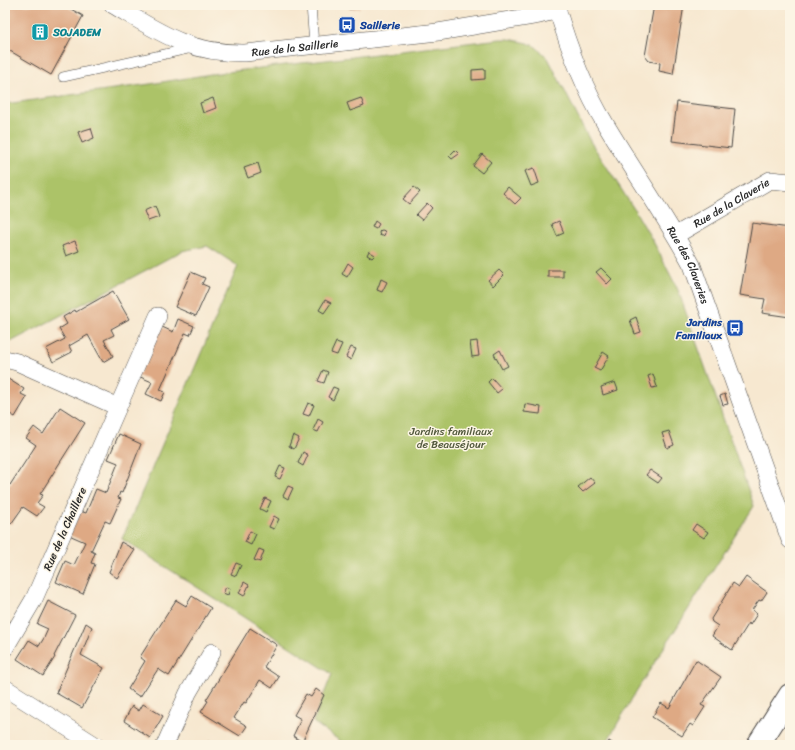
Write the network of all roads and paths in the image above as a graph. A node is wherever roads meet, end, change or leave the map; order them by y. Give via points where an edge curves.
1 (113, 5) edge
2 (312, 5) edge
3 (557, 8) edge
4 (314, 45) junction
5 (193, 48) junction
6 (62, 77) dead end
7 (790, 182) edge
8 (676, 235) junction
9 (158, 316) dead end
10 (5, 359) edge
11 (118, 407) junction
12 (790, 540) edge
13 (5, 648) edge
14 (212, 652) dead end
15 (5, 688) edge
16 (790, 695) edge
17 (95, 745) edge
18 (165, 745) edge
19 (758, 745) edge

1 - 5 street, Rue de la Saillerie
2 - 4 lane
3 - 4 street, Rue de la Saillerie via 539,16 438,32
3 - 8 street, Rue des Claveries via 580,72 605,124
4 - 5 street, Rue de la Saillerie via 245,53 222,53
5 - 6 lane
7 - 8 street, Rue de la Claverie via 770,180
8 - 12 street, Rue des Claveries via 692,265
9 - 11 street, Rue de la Chaillere
10 - 11 street via 18,362
11 - 13 street, Rue de la Chaillere via 34,599
14 - 18 street via 188,693
15 - 17 street
16 - 19 street

